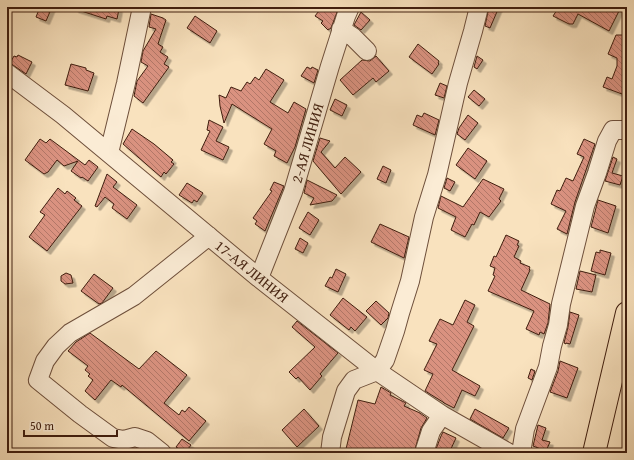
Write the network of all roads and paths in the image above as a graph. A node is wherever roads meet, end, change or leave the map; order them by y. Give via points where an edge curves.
1 (142, 7) edge
2 (350, 7) edge
3 (479, 7) edge
4 (341, 29) junction
5 (367, 51) dead end
6 (7, 74) edge
7 (627, 130) edge
8 (108, 153) junction
9 (209, 236) junction
10 (259, 278) junction
11 (627, 313) edge
12 (377, 371) junction
13 (442, 415) junction
14 (162, 453) edge
15 (330, 453) edge
16 (424, 453) edge
17 (509, 453) edge
18 (521, 453) edge
19 (594, 453) edge

1 - 8 street
2 - 4 street, 2-АЯ ЛИНИЯ
3 - 12 street via 424,217 410,281 385,360
4 - 5 street
4 - 10 street, 2-АЯ ЛИНИЯ via 293,192
6 - 8 street, 17-АЯ ЛИНИЯ via 63,115
7 - 18 street via 613,130 585,206 548,367 525,429
8 - 9 street, 17-АЯ ЛИНИЯ
9 - 10 street, 17-АЯ ЛИНИЯ
9 - 14 street via 134,296 70,333 45,361 38,380 113,438 124,440 135,437 147,441
10 - 12 street, 17-АЯ ЛИНИЯ
11 - 19 main road
12 - 13 street, 17-АЯ ЛИНИЯ
12 - 15 street via 354,380 346,391 332,437
13 - 16 street via 431,431
13 - 17 street, 17-АЯ ЛИНИЯ

